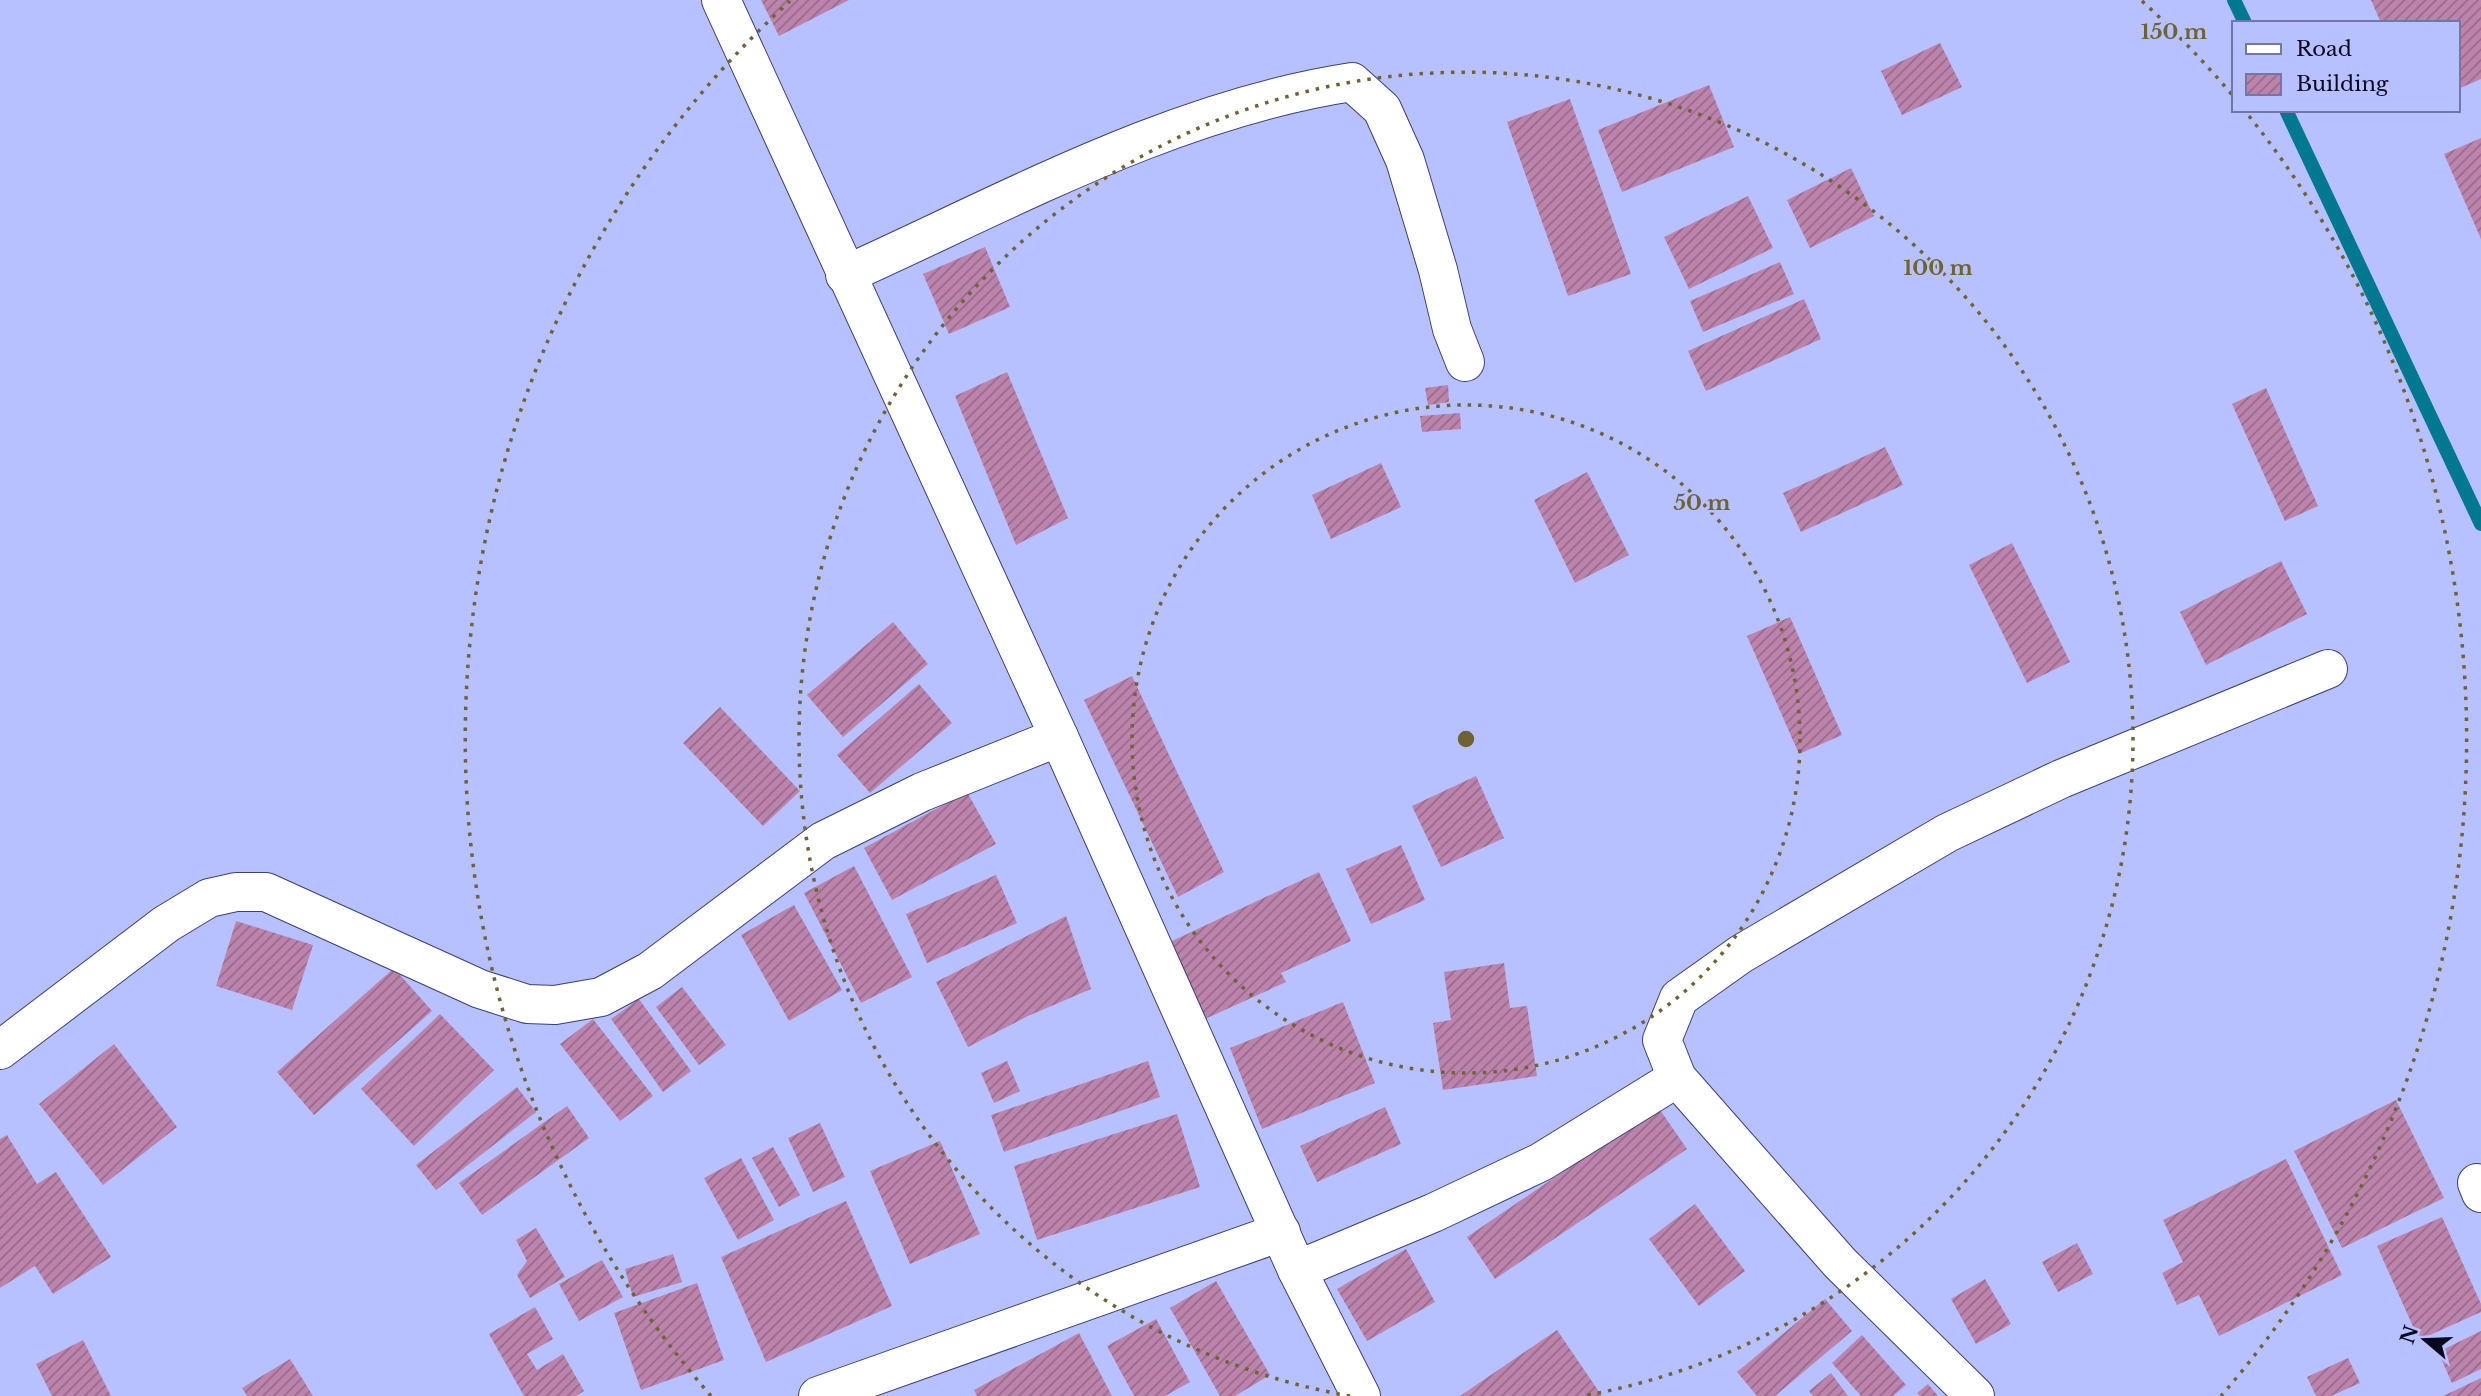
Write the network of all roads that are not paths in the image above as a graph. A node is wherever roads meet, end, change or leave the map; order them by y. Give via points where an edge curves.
1 (721, 0) edge
2 (845, 275) junction
3 (1465, 362) dead end
4 (2328, 669) dead end
5 (1059, 737) junction
6 (0, 1050) edge
7 (1677, 1077) junction
8 (1282, 1232) junction
9 (1297, 1270) junction
10 (818, 1396) edge
11 (1362, 1396) edge
12 (1975, 1396) edge

1 - 2 street
2 - 3 street via 1192,122 1296,91 1352,82 1382,109 1405,160
2 - 5 street
4 - 7 street via 2061,779 1947,833 1741,954 1679,999 1662,1040
5 - 6 street via 922,792 823,841 650,971 601,997 555,1005 527,1004 480,989 266,892 236,892 209,898 166,924
5 - 8 street
7 - 9 street via 1541,1162
7 - 12 street via 1840,1263
8 - 9 street
8 - 10 street
9 - 11 street

